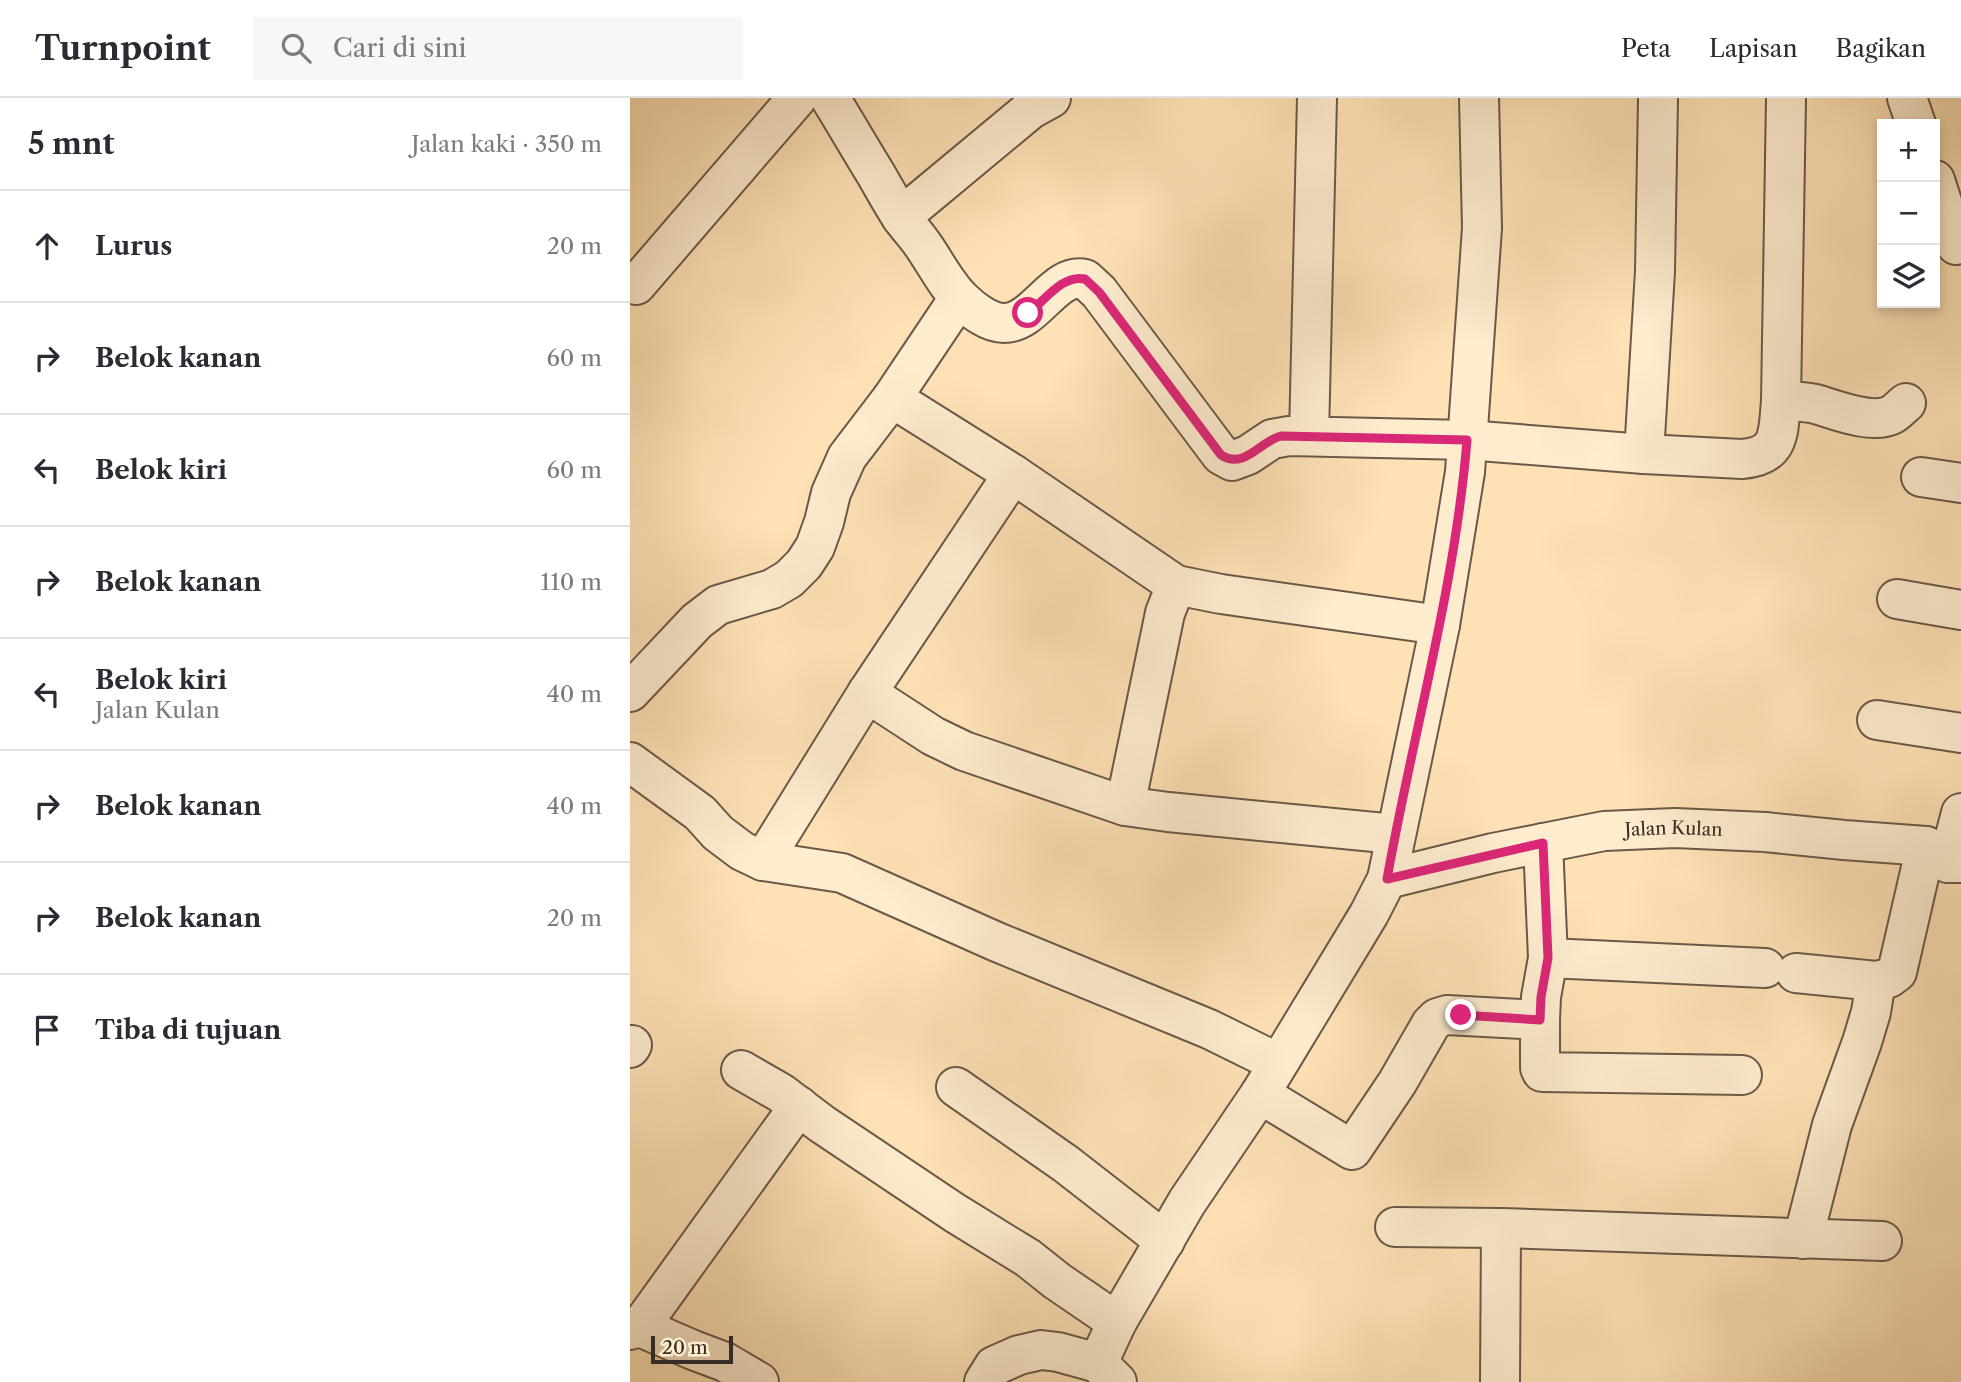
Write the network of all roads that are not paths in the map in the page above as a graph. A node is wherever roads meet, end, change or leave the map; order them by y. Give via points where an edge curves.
1 (797, 98) edge
2 (830, 98) edge
3 (1051, 98) edge
4 (1317, 98) edge
5 (1482, 98) edge
6 (1658, 98) edge
7 (1786, 98) edge
8 (1907, 98) edge
9 (1914, 119) edge
10 (1936, 182) edge
11 (901, 217) junction
12 (1956, 244) dead end
13 (636, 285) dead end
14 (959, 298) junction
15 (892, 398) junction
16 (1781, 401) junction
17 (1906, 403) dead end
18 (1309, 436) junction
19 (1467, 440) junction
20 (1644, 454) junction
21 (1013, 474) junction
22 (1920, 477) dead end
23 (1961, 483) edge
24 (1176, 585) junction
25 (1897, 599) dead end
26 (1961, 610) edge
27 (1440, 625) junction
28 (636, 673) edge
29 (867, 693) junction
30 (1877, 720) dead end
31 (1961, 733) edge
32 (630, 762) edge
33 (1125, 806) junction
34 (1961, 813) edge
35 (1395, 834) junction
36 (1543, 843) junction
37 (1945, 857) edge
38 (763, 861) junction
39 (1387, 879) junction
40 (1548, 958) junction
41 (1876, 981) junction
42 (1540, 1020) junction
43 (741, 1070) dead end
44 (1742, 1075) dead end
45 (1269, 1079) junction
46 (956, 1087) dead end
47 (799, 1106) junction
48 (1395, 1227) dead end
49 (1501, 1228) junction
50 (1803, 1239) junction
51 (1165, 1241) junction
52 (1882, 1241) dead end
53 (1117, 1322) junction
54 (635, 1329) edge
55 (1107, 1373) edge
56 (759, 1382) edge
57 (985, 1382) edge
58 (1500, 1382) edge

1 - 13 street
2 - 11 street
3 - 11 street via 1031,109
4 - 18 street
5 - 19 street via 1482,228
6 - 20 street via 1655,271
7 - 16 street
8 - 9 street
10 - 12 street
11 - 14 street
14 - 15 street
14 - 18 street via 986,317 1009,322 1040,304 1064,282 1085,279 1221,455 1236,461 1272,439
15 - 21 street
15 - 28 street via 847,457 815,547 804,564 772,589 718,605
16 - 17 street via 1882,418
16 - 20 street via 1774,446 1759,456
18 - 19 street
19 - 20 street
19 - 27 street
21 - 24 street
21 - 29 street
22 - 23 street
24 - 27 street
24 - 33 street via 1165,613
25 - 26 street
27 - 35 street
29 - 33 street via 964,751
29 - 38 street
30 - 31 street
32 - 38 street via 742,851
33 - 35 street
34 - 37 street
35 - 39 street
36 - 37 street, Jalan Kulan via 1604,831 1675,828 1844,840
36 - 39 street, Jalan Kulan
36 - 40 street
37 - 41 street via 1897,972
38 - 45 street via 842,873 1209,1029
39 - 45 street
40 - 41 street
40 - 42 street
41 - 50 street via 1871,1012 1832,1125
42 - 44 street via 1542,1072
42 - 45 street via 1437,1018 1396,1083 1362,1156
43 - 47 street
45 - 51 street
46 - 51 street
47 - 53 street
47 - 54 street
48 - 49 street
49 - 50 street
49 - 58 street
50 - 52 street
51 - 53 street
53 - 55 street
54 - 56 street via 725,1362
55 - 57 street via 1059,1352 1041,1350 994,1366

